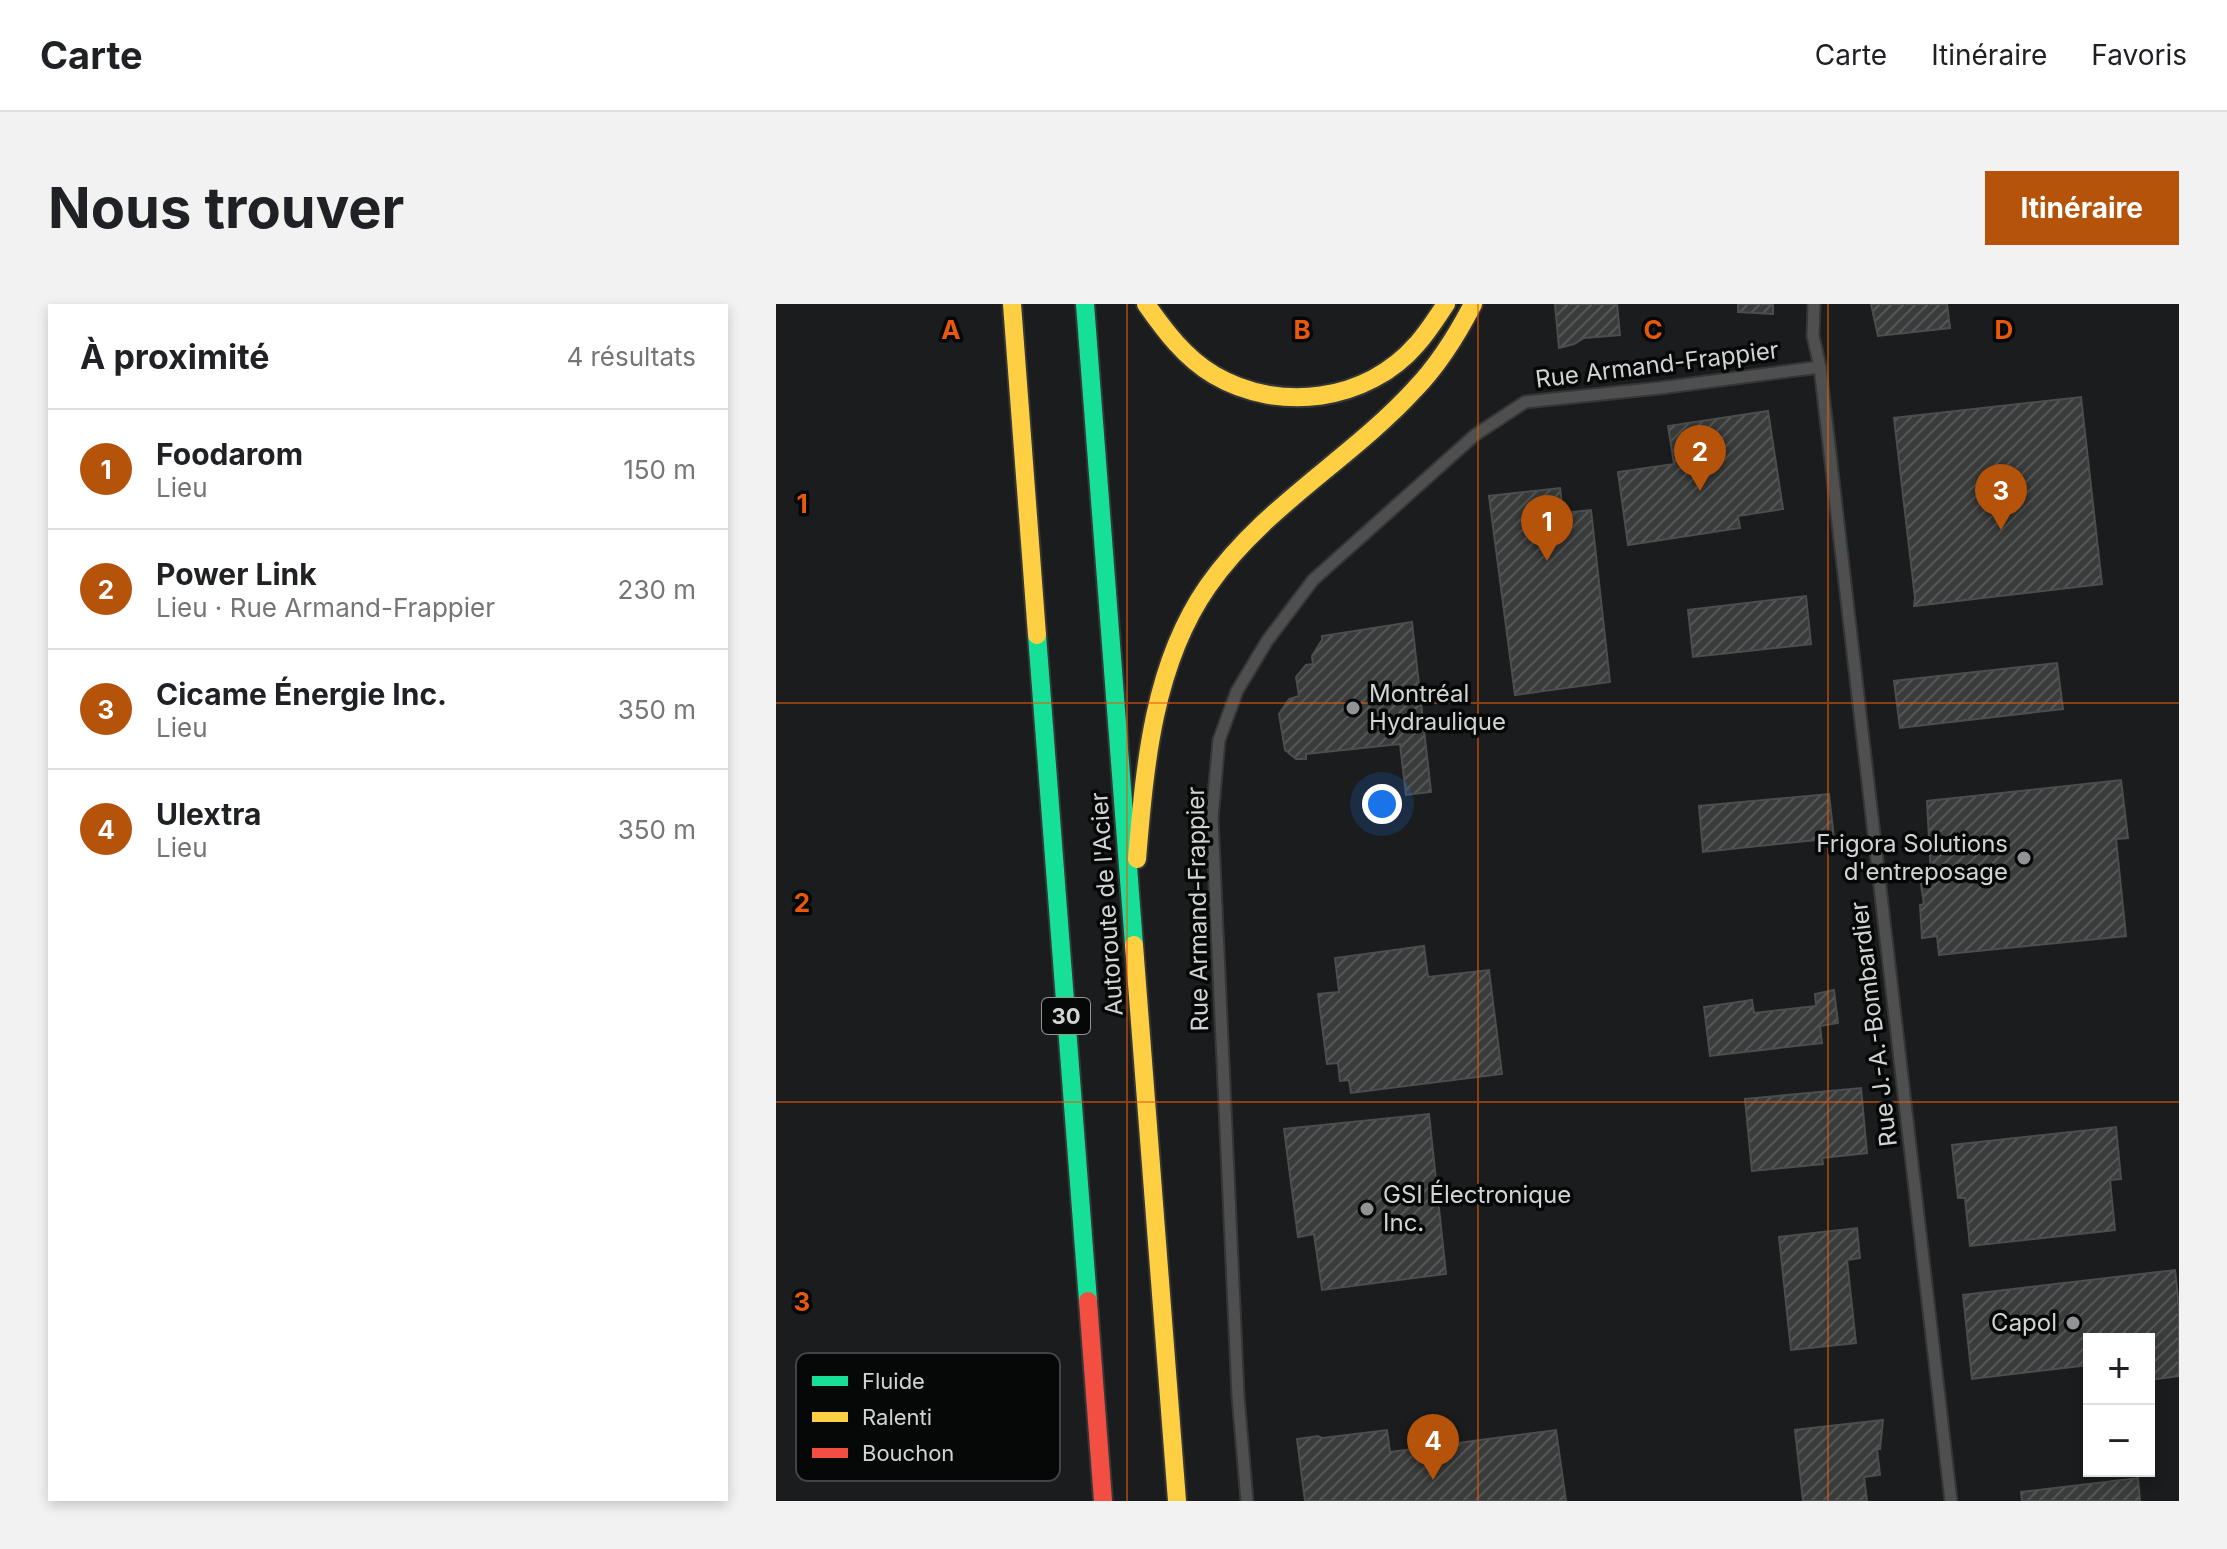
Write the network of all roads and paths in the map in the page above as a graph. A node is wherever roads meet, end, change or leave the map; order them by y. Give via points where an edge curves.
1 (1012, 304) edge
2 (1085, 304) edge
3 (1146, 304) edge
4 (1446, 304) edge
5 (1473, 304) edge
6 (1814, 304) edge
7 (1820, 367) junction
8 (1131, 918) junction
9 (1103, 1501) edge
10 (1177, 1501) edge
11 (1247, 1501) edge
12 (1951, 1501) edge

1 - 9 highway, Autoroute de l'Acier / 30
2 - 8 highway, Autoroute de l'Acier
3 - 4 highway via 1167,337 1201,369 1243,389 1303,399 1349,391 1388,371 1422,342
5 - 8 highway via 1450,348 1407,400 1251,535 1193,611 1163,679 1150,738
6 - 7 street, Rue J.-A.-Bombardier via 1813,336
7 - 11 street, Rue Armand-Frappier via 1525,402 1475,435 1313,580 1237,691 1219,740 1212,818
7 - 12 street, Rue J.-A.-Bombardier
8 - 10 highway, Autoroute de l'Acier

